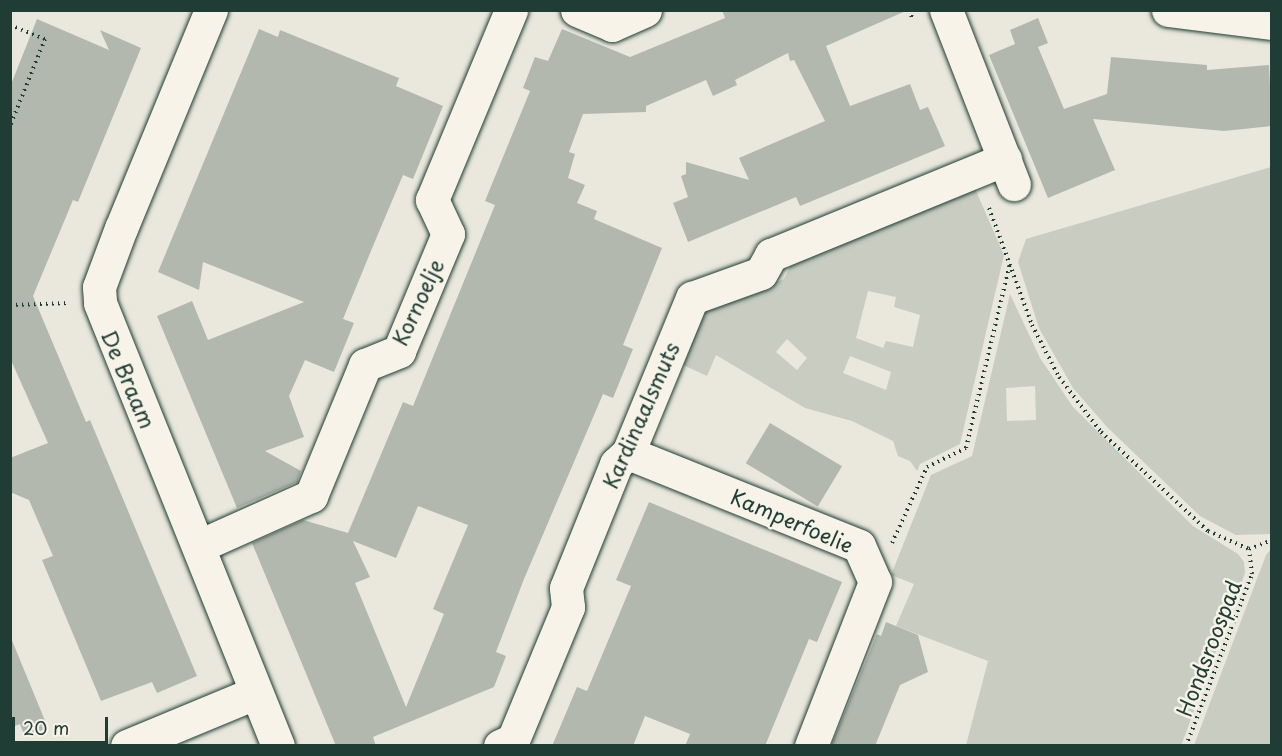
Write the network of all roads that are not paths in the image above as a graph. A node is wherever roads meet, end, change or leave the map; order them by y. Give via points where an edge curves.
1 (511, 10) edge
2 (577, 10) edge
3 (645, 10) edge
4 (946, 10) edge
5 (1168, 10) edge
6 (203, 13) edge
7 (1272, 23) edge
8 (628, 453) junction
9 (199, 546) junction
10 (255, 693) junction
11 (127, 746) edge
12 (278, 746) edge
13 (500, 746) edge
14 (811, 746) edge

1 - 9 street, Kornoelje via 432,200 448,234 399,351 365,365 311,496
2 - 3 street via 612,25
4 - 8 street, Kardinaalsmuts via 1009,172 771,255 761,273 692,298
5 - 7 street
6 - 9 street, De Braam via 99,287 100,303
8 - 13 street, Kardinaalsmuts via 616,464 566,588 568,607 513,740
8 - 14 street, Kamperfoelie via 859,546 875,582
9 - 10 street, De Braam
10 - 11 street
10 - 12 street, De Braam

